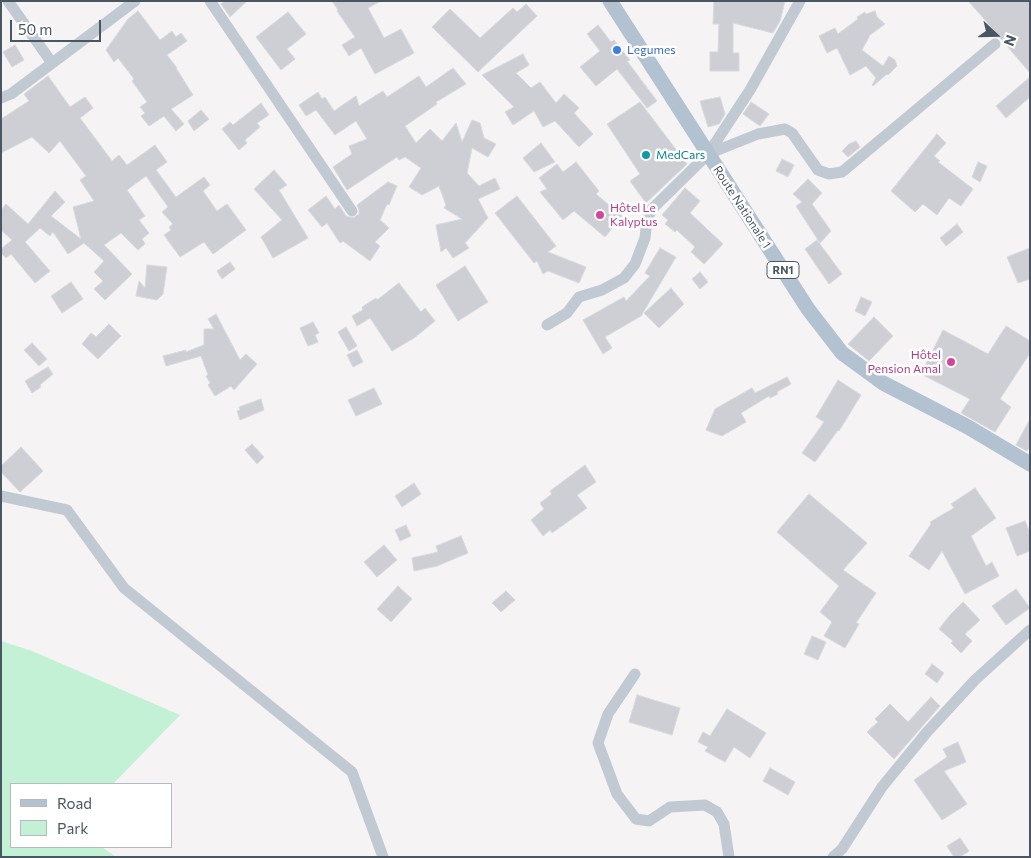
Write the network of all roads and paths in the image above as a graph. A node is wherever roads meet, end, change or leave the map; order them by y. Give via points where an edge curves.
1 (8, 1) edge
2 (134, 1) edge
3 (210, 1) edge
4 (610, 1) edge
5 (800, 1) edge
6 (995, 44) dead end
7 (52, 63) junction
8 (1, 98) edge
9 (708, 154) junction
10 (352, 211) dead end
11 (547, 325) dead end
12 (1030, 464) edge
13 (1, 496) edge
14 (1030, 630) edge
15 (635, 674) dead end
16 (383, 857) edge
17 (729, 857) edge
18 (833, 857) edge

1 - 7 street
2 - 7 street
3 - 10 street
4 - 9 main road, Route Nationale 1 / RN1
5 - 9 street via 750,90
6 - 9 street via 842,172 829,174 818,170 792,133 784,129 758,134
7 - 8 street
9 - 11 street via 652,209 635,264 624,278 579,297 567,312
9 - 12 main road, Route Nationale 1 / RN1 via 808,309 842,352 883,384 968,427
13 - 16 street via 68,510 124,588 352,772
14 - 18 street via 975,680 928,732 882,787 842,849
15 - 17 street via 608,714 598,743 617,794 636,819 649,820 670,807 705,805 717,812 724,824

